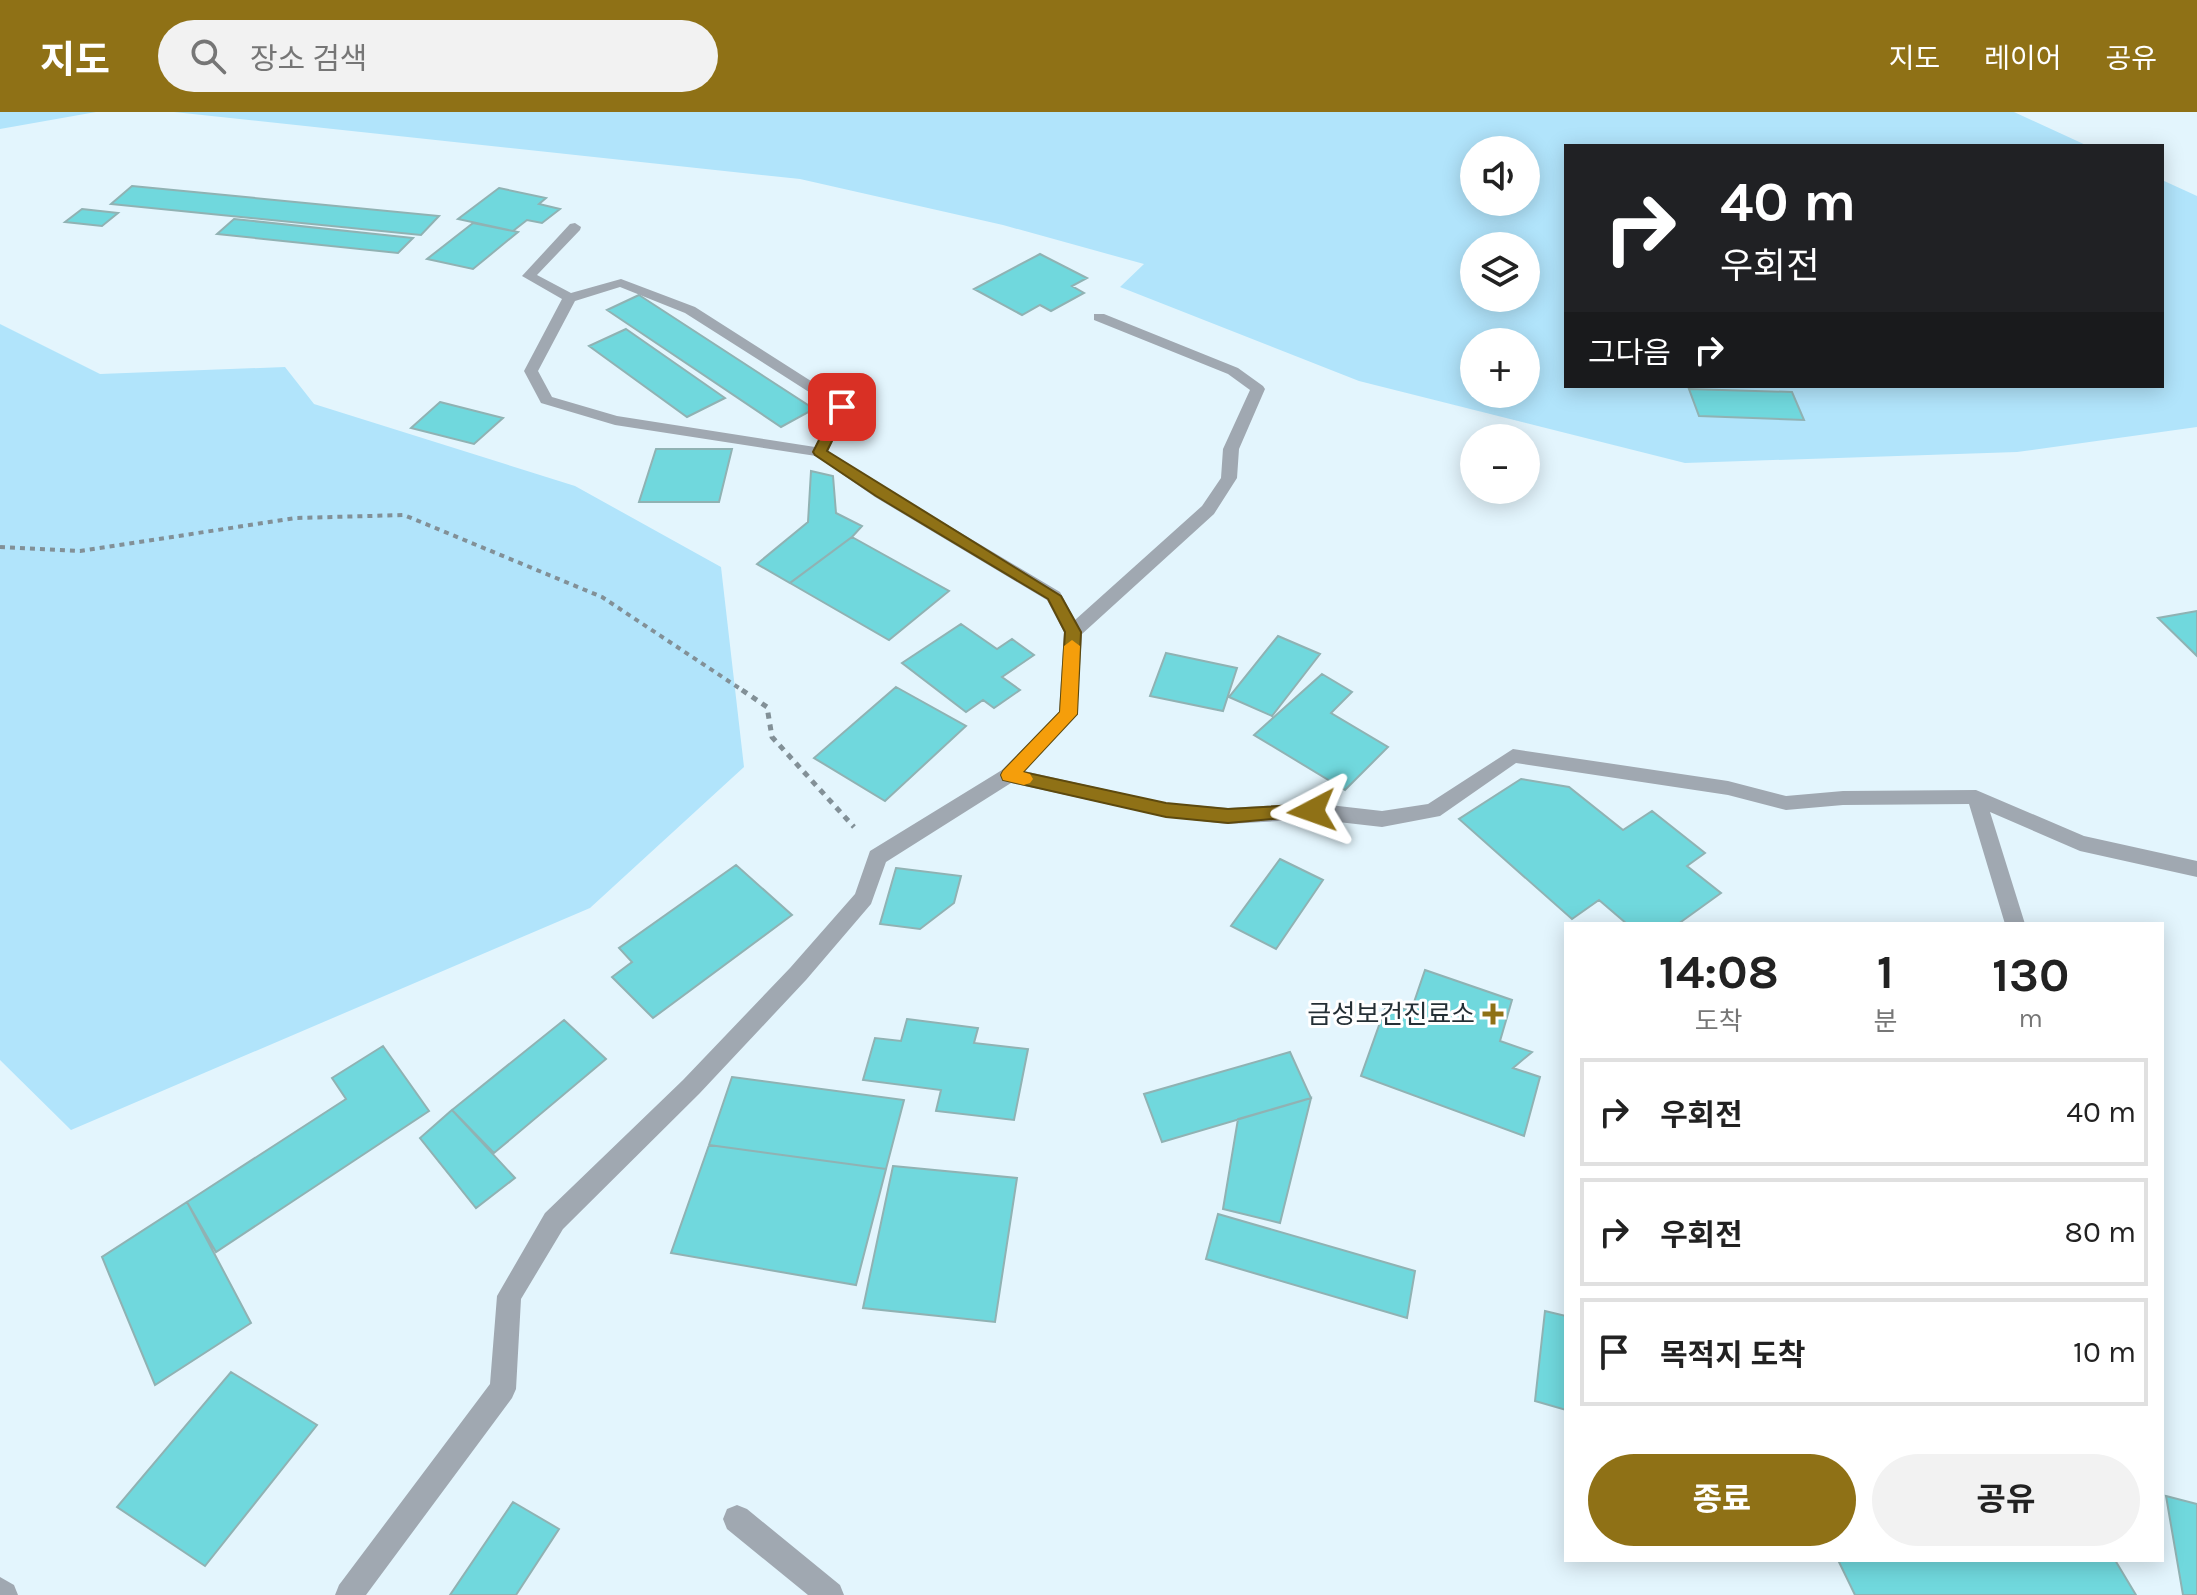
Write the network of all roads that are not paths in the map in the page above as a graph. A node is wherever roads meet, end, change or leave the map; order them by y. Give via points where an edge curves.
1 (575, 227) dead end
2 (570, 298) junction
3 (1099, 317) dead end
4 (820, 452) junction
5 (1073, 632) junction
6 (1009, 775) junction
7 (1976, 797) junction
8 (2197, 869) edge
9 (2014, 922) edge
10 (737, 1519) dead end
11 (0, 1591) edge
12 (4, 1595) edge
13 (349, 1595) edge
14 (830, 1595) edge

1 - 2 street via 529,276
2 - 4 street via 621,283 690,310 842,407
2 - 4 street via 531,371 546,400 615,420
3 - 5 street via 1233,371 1258,389 1231,449 1229,478 1208,510
4 - 5 street via 1054,596
5 - 6 street via 1068,714
6 - 7 street via 1166,810 1228,816 1312,811 1382,819 1433,811 1513,756 1714,786 1786,803
6 - 13 street via 877,857 864,898 798,974 554,1221 509,1296 503,1389
7 - 8 street via 2080,843
7 - 9 street
10 - 14 street
11 - 12 street

